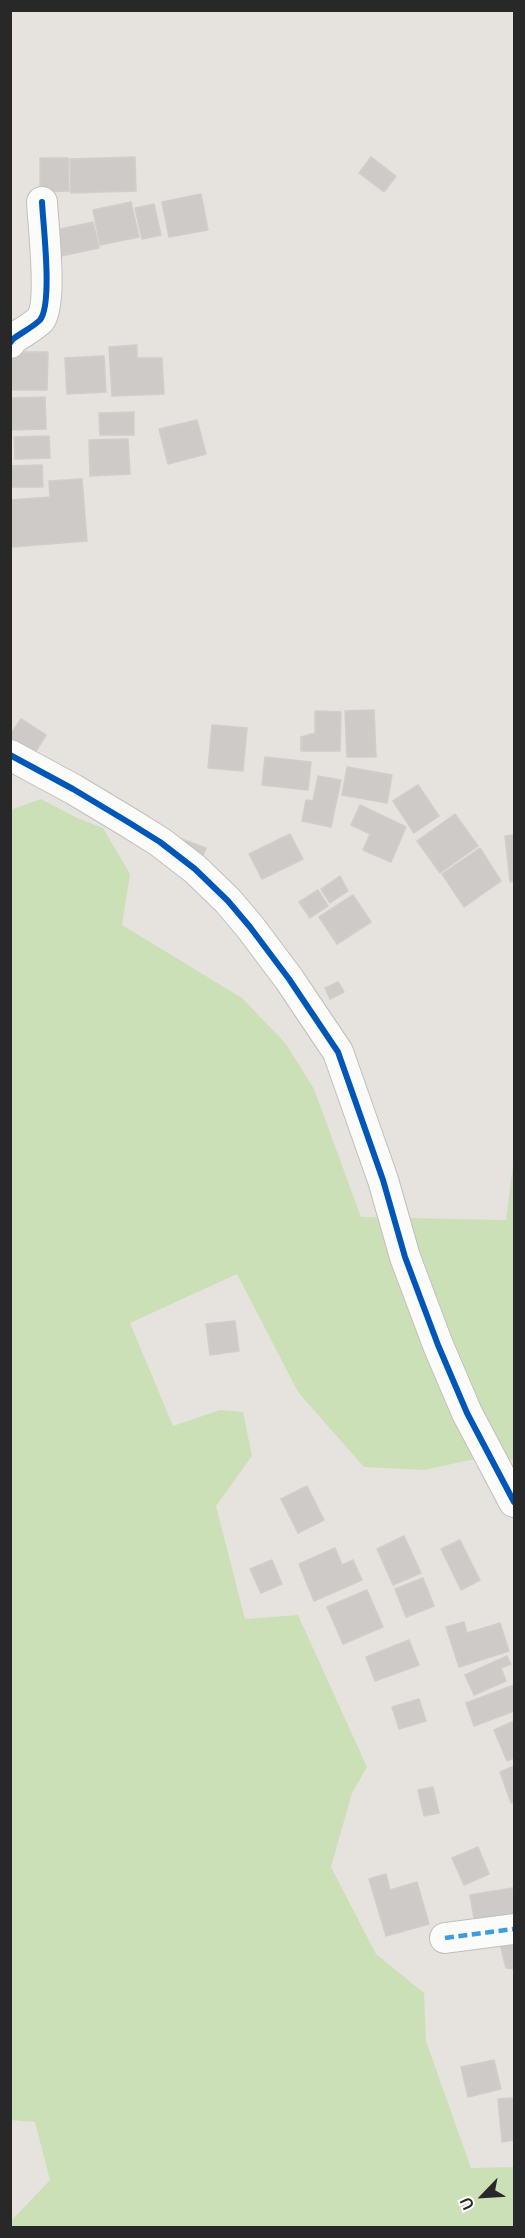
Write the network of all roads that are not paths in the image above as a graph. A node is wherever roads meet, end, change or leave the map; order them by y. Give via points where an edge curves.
1 (42, 202) dead end
2 (10, 343) edge
3 (10, 755) edge
4 (514, 1502) edge
5 (514, 1929) edge
6 (445, 1938) dead end

1 - 2 street via 44,311 40,320
3 - 4 street via 160,842 211,883 289,979 338,1052 438,1345 467,1413
5 - 6 street

